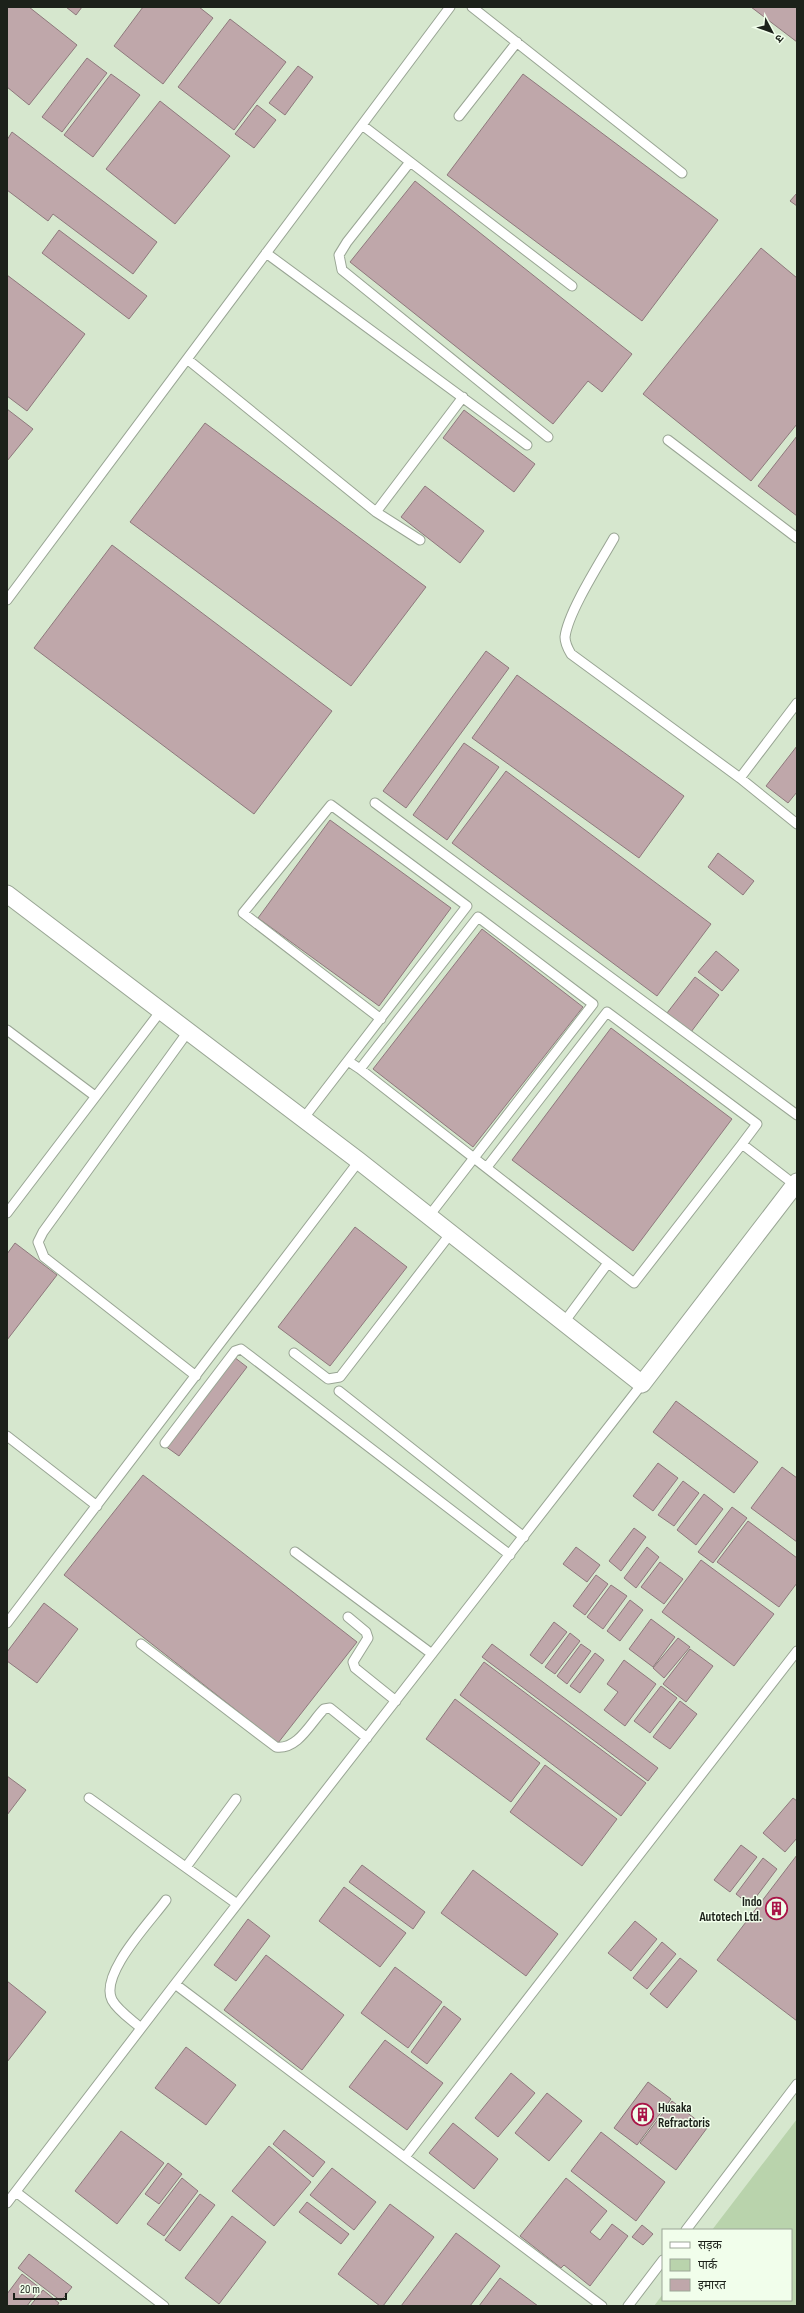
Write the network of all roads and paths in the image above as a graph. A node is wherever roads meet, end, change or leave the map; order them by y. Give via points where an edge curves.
1 (450, 7) edge
2 (472, 7) edge
3 (517, 42) junction
4 (459, 116) dead end
5 (362, 125) junction
6 (410, 162) junction
7 (682, 173) dead end
8 (266, 253) junction
9 (572, 286) dead end
10 (187, 359) junction
11 (462, 397) junction
12 (548, 437) dead end
13 (668, 440) dead end
14 (527, 445) dead end
15 (376, 512) junction
16 (614, 538) dead end
17 (797, 538) edge
18 (420, 540) dead end
19 (7, 600) edge
20 (797, 703) edge
21 (740, 778) junction
22 (375, 803) dead end
23 (797, 824) edge
24 (7, 894) edge
25 (160, 1012) junction
26 (380, 1019) junction
27 (7, 1030) edge
28 (187, 1033) junction
29 (348, 1061) junction
30 (360, 1069) junction
31 (95, 1096) junction
32 (797, 1115) edge
33 (303, 1119) junction
34 (742, 1144) junction
35 (474, 1158) junction
36 (359, 1161) junction
37 (487, 1168) junction
38 (796, 1184) edge
39 (7, 1213) edge
40 (429, 1216) junction
41 (451, 1233) junction
42 (608, 1263) junction
43 (565, 1321) junction
44 (294, 1353) dead end
45 (196, 1376) junction
46 (642, 1384) junction
47 (339, 1391) dead end
48 (7, 1436) edge
49 (165, 1443) dead end
50 (97, 1506) junction
51 (524, 1537) junction
52 (295, 1552) dead end
53 (510, 1555) junction
54 (348, 1617) dead end
55 (7, 1623) edge
56 (141, 1644) dead end
57 (797, 1652) edge
58 (432, 1654) junction
59 (396, 1701) junction
60 (367, 1738) junction
61 (89, 1798) dead end
62 (236, 1799) dead end
63 (186, 1867) junction
64 (166, 1900) dead end
65 (237, 1904) junction
66 (175, 1984) junction
67 (141, 2028) junction
68 (797, 2084) edge
69 (405, 2157) junction
70 (16, 2192) junction
71 (7, 2203) edge
72 (687, 2229) edge
73 (662, 2261) edge
74 (164, 2306) edge
75 (602, 2306) edge
76 (628, 2306) edge

1 - 5 lane
2 - 3 lane
3 - 4 lane
3 - 7 lane
5 - 6 lane
5 - 8 lane
6 - 9 lane
6 - 12 lane via 347,242 339,255 342,270
8 - 10 lane
8 - 11 lane
10 - 15 lane
10 - 19 lane
11 - 14 lane
11 - 15 lane
13 - 17 lane
15 - 18 lane
16 - 21 lane via 581,597 565,637 566,647 575,658
20 - 21 lane
21 - 23 lane
22 - 32 lane
24 - 25 street
25 - 28 street
25 - 31 lane
26 - 26 lane via 467,906 331,805 243,913
26 - 29 lane
27 - 31 lane
28 - 33 street
28 - 45 lane via 38,1242 44,1257
29 - 30 lane
29 - 33 lane
30 - 35 lane
30 - 35 lane via 478,917 593,1004
31 - 39 lane
33 - 36 street
34 - 37 lane via 757,1124 607,1012
34 - 38 lane
34 - 42 lane via 634,1283
35 - 37 lane
35 - 40 lane
36 - 40 street
36 - 45 lane
37 - 42 lane
38 - 46 street
40 - 41 street
41 - 43 street
41 - 44 lane via 340,1377 328,1378
42 - 43 lane
43 - 46 street
45 - 50 lane
46 - 51 lane
47 - 51 lane
48 - 50 lane
49 - 53 lane via 235,1351 241,1349
50 - 55 lane
51 - 53 lane
52 - 58 lane
53 - 58 lane
54 - 59 lane via 366,1632 368,1638 353,1662 355,1668
56 - 60 lane via 276,1747 283,1748 293,1743 324,1708 330,1708
57 - 69 lane
58 - 59 lane
59 - 60 lane
60 - 65 lane
61 - 63 lane
62 - 63 lane
63 - 65 lane
64 - 67 lane via 123,1956 110,1982 111,1999
65 - 66 lane
66 - 67 lane
66 - 69 lane
67 - 70 lane
68 - 72 lane
69 - 75 lane
70 - 71 lane
70 - 74 lane
73 - 76 lane

